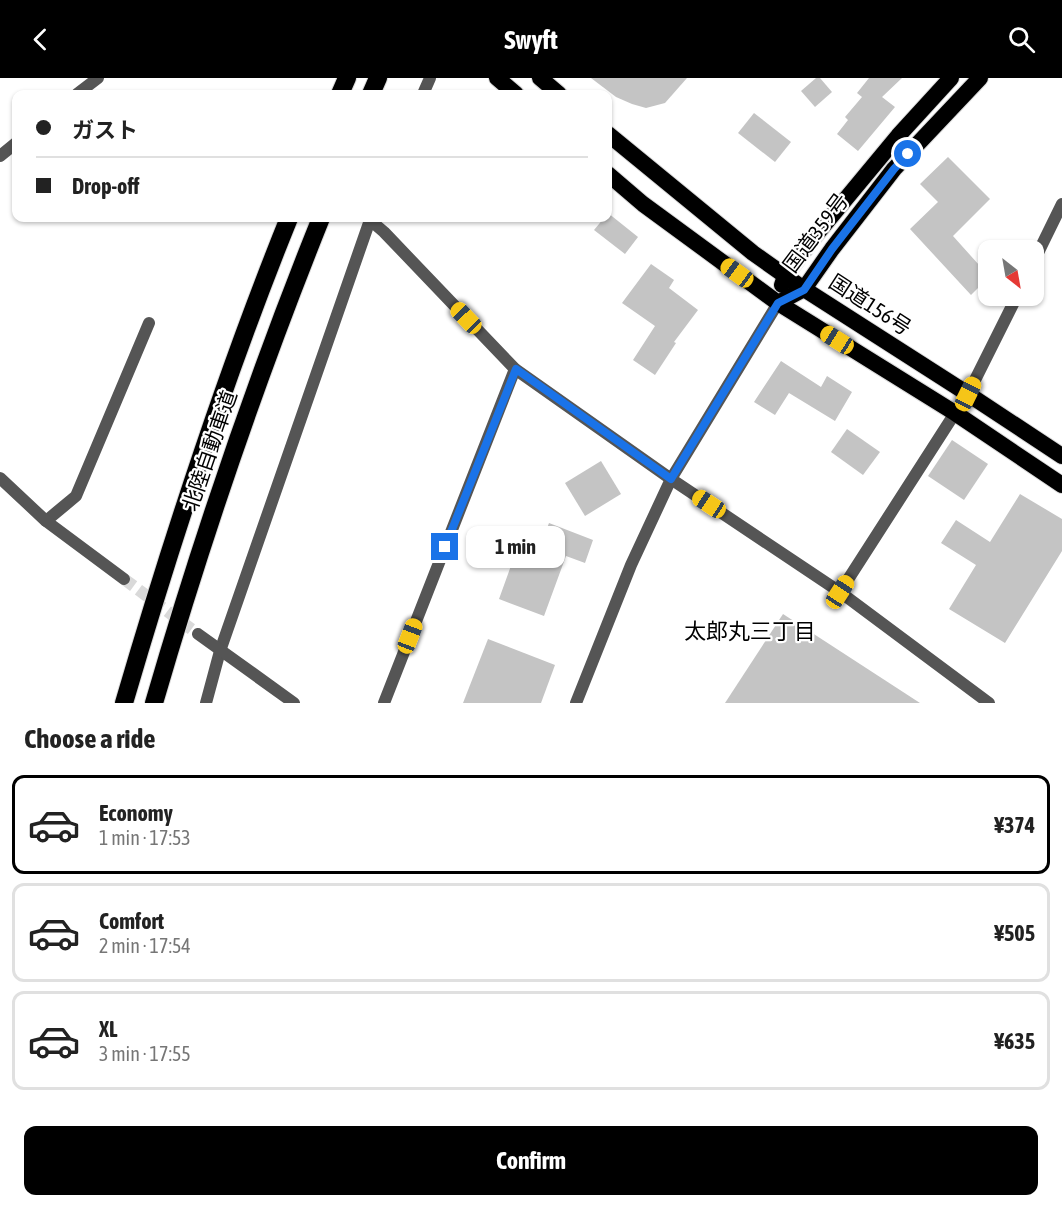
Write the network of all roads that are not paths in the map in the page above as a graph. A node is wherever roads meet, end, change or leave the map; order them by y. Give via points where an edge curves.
1 (98, 78) edge
2 (497, 78) edge
3 (540, 78) edge
4 (951, 78) edge
5 (980, 78) edge
6 (82, 90) edge
7 (511, 90) edge
8 (554, 90) edge
9 (612, 137) edge
10 (12, 146) edge
11 (0, 156) edge
12 (612, 177) edge
13 (1062, 204) edge
14 (287, 222) edge
15 (319, 222) edge
16 (370, 222) edge
17 (374, 222) edge
18 (1044, 241) edge
19 (785, 276) junction
20 (804, 290) junction
21 (778, 303) junction
22 (1012, 306) edge
23 (149, 323) dead end
24 (516, 369) junction
25 (968, 394) junction
26 (956, 413) junction
27 (1062, 456) edge
28 (0, 478) edge
29 (671, 479) junction
30 (1062, 485) edge
31 (46, 521) junction
32 (124, 579) tunnel mouth
33 (840, 592) junction
34 (198, 634) tunnel mouth
35 (220, 651) junction
36 (124, 703) edge
37 (154, 703) edge
38 (206, 703) edge
39 (294, 703) edge
40 (384, 703) edge
41 (576, 703) edge
42 (989, 703) edge

1 - 6 street
2 - 7 highway
3 - 8 highway
4 - 19 highway, 国道359号 via 898,136
5 - 20 highway, 国道359号 via 894,169
9 - 19 highway, 国道156号
10 - 11 street
12 - 21 highway
13 - 18 street
14 - 36 highway, 北陸自動車道 via 179,520
15 - 37 highway, 北陸自動車道 via 248,408
16 - 35 street
17 - 24 street
19 - 20 highway, 国道156号
19 - 21 highway, 国道359号
20 - 21 highway, 国道359号
20 - 25 highway, 国道156号
21 - 26 highway
21 - 29 street
22 - 25 street
23 - 31 street via 76,496
24 - 29 street
24 - 40 street
25 - 27 highway, 国道156号
26 - 30 highway
26 - 33 street
28 - 31 street
29 - 33 street
29 - 41 street via 631,565
31 - 32 street
33 - 42 street
34 - 35 street
35 - 38 street
35 - 39 street

